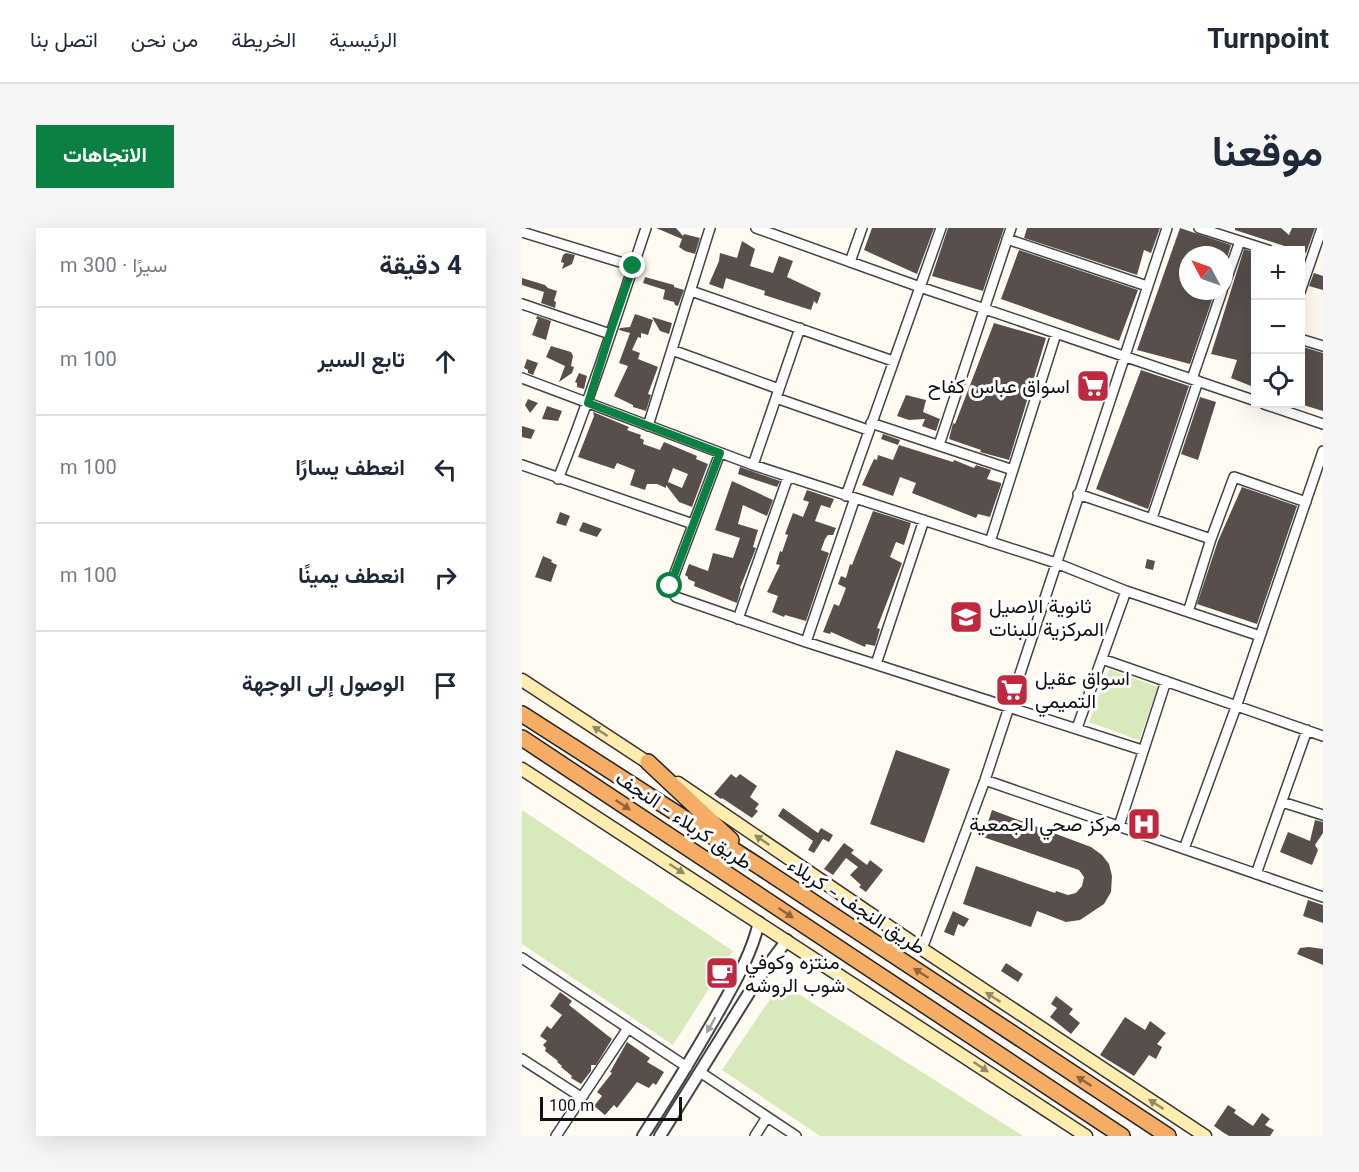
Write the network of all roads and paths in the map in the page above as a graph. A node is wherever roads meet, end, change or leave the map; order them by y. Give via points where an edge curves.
1 (646, 228) edge
2 (710, 228) edge
3 (756, 228) edge
4 (789, 228) edge
5 (862, 228) edge
6 (941, 228) edge
7 (1011, 228) edge
8 (1167, 228) edge
9 (1199, 228) edge
10 (1322, 228) edge
11 (522, 231) edge
12 (785, 239) junction
13 (1007, 239) junction
14 (1240, 241) junction
15 (1256, 246) edge
16 (1233, 261) edge
17 (850, 262) junction
18 (1305, 262) edge
19 (1311, 264) junction
20 (633, 266) junction
21 (1305, 279) edge
22 (1147, 286) junction
23 (920, 287) junction
24 (691, 291) junction
25 (1219, 300) edge
26 (522, 304) edge
27 (985, 309) junction
28 (800, 328) junction
29 (610, 333) junction
30 (1056, 333) junction
31 (1305, 341) edge
32 (1323, 346) edge
33 (672, 350) junction
34 (1124, 356) junction
35 (893, 361) junction
36 (522, 378) edge
37 (1195, 380) junction
38 (779, 388) junction
39 (776, 398) junction
40 (1251, 398) edge
41 (588, 403) junction
42 (1276, 408) edge
43 (1323, 424) edge
44 (648, 426) junction
45 (870, 426) junction
46 (939, 445) junction
47 (1323, 451) edge
48 (720, 453) junction
49 (522, 465) edge
50 (753, 465) junction
51 (1013, 470) junction
52 (788, 477) junction
53 (558, 479) junction
54 (1078, 494) junction
55 (851, 497) junction
56 (1306, 502) junction
57 (1152, 518) junction
58 (924, 520) junction
59 (693, 524) junction
60 (1211, 539) junction
61 (990, 542) junction
62 (1056, 563) junction
63 (1126, 591) junction
64 (1188, 612) junction
65 (738, 619) junction
66 (1260, 636) junction
67 (806, 642) junction
68 (1102, 659) junction
69 (876, 664) junction
70 (522, 680) edge
71 (1166, 681) junction
72 (1009, 706) junction
73 (1236, 707) junction
74 (522, 714) edge
75 (1077, 728) junction
76 (1307, 730) junction
77 (1323, 736) edge
78 (522, 738) edge
79 (1142, 750) junction
80 (648, 762) junction
81 (522, 769) edge
82 (985, 780) junction
83 (1282, 802) junction
84 (1323, 815) edge
85 (1119, 826) junction
86 (1184, 849) junction
87 (760, 867) junction
88 (1256, 874) junction
89 (1323, 897) edge
90 (759, 922) junction
91 (787, 940) junction
92 (922, 950) junction
93 (522, 958) edge
94 (740, 974) junction
95 (757, 980) junction
96 (628, 1028) junction
97 (522, 1059) edge
98 (687, 1067) junction
99 (700, 1072) junction
100 (581, 1097) junction
101 (767, 1117) junction
102 (556, 1136) edge
103 (644, 1136) edge
104 (660, 1136) edge
105 (755, 1136) edge
106 (796, 1136) edge
107 (1086, 1136) edge
108 (1122, 1136) edge
109 (1168, 1136) edge
110 (1205, 1136) edge

1 - 20 street
2 - 24 street
3 - 12 street
4 - 12 street
5 - 17 street
6 - 23 street
7 - 13 street
8 - 22 street
9 - 14 street
10 - 19 street
11 - 20 street
12 - 17 street
13 - 22 street
13 - 27 street
14 - 15 street
14 - 16 street
17 - 23 street
18 - 19 street
19 - 21 street
20 - 29 street
22 - 34 street
23 - 27 street
23 - 35 street
24 - 28 street
24 - 33 street
25 - 37 street
26 - 29 street
27 - 30 street
27 - 46 street
28 - 35 street
28 - 38 street
29 - 41 street
30 - 34 street
30 - 51 street
31 - 32 street
33 - 38 street
33 - 44 street
34 - 37 street
34 - 54 street
35 - 45 street
36 - 41 street
37 - 40 street
37 - 57 street
38 - 39 street
39 - 45 street
39 - 50 street
41 - 44 street
41 - 53 street
42 - 43 street
44 - 48 street
45 - 46 street
45 - 55 street
46 - 51 street
47 - 56 street
48 - 50 street
48 - 59 street
49 - 53 street
50 - 52 street
51 - 61 street
52 - 55 street
52 - 65 street
53 - 59 street
54 - 57 street
54 - 62 street
55 - 58 street
55 - 67 street
56 - 60 street via 1234,477
56 - 66 street
57 - 60 street
58 - 61 street
58 - 69 street
59 - 65 street via 670,586 672,592 682,600
60 - 64 street
61 - 62 street
62 - 63 street
62 - 72 street
63 - 64 street
63 - 68 street
64 - 66 street
65 - 67 street
66 - 73 street
67 - 69 street
68 - 71 street
68 - 75 street
69 - 72 street
80 -> 70 main road
71 - 73 street
71 - 79 street
72 - 75 street
72 - 82 street
73 - 76 street
73 - 86 street
74 - 87 highway, طريق النجف - کربلاء
75 - 79 street
76 - 77 street
76 - 83 street
78 -> 108 highway, طريق کربلاء - النجف
79 - 85 street
80 - 87 highway
92 -> 80 main road
81 -> 90 main road
82 - 85 street
82 - 92 street
83 - 84 street
83 - 88 street
85 - 86 street
86 - 88 street
109 -> 87 highway, طريق النجف - کربلاء
88 - 89 street
90 - 91 main road
90 - 94 street
91 - 95 street
91 -> 107 main road
110 -> 92 main road
93 - 96 street
94 - 95 street via 748,970
94 -> 98 street
95 - 99 street
96 - 98 street
96 - 100 street
97 - 100 street
98 - 103 street
99 - 101 street
99 - 104 street
100 - 102 street
101 - 105 street
101 - 106 street

